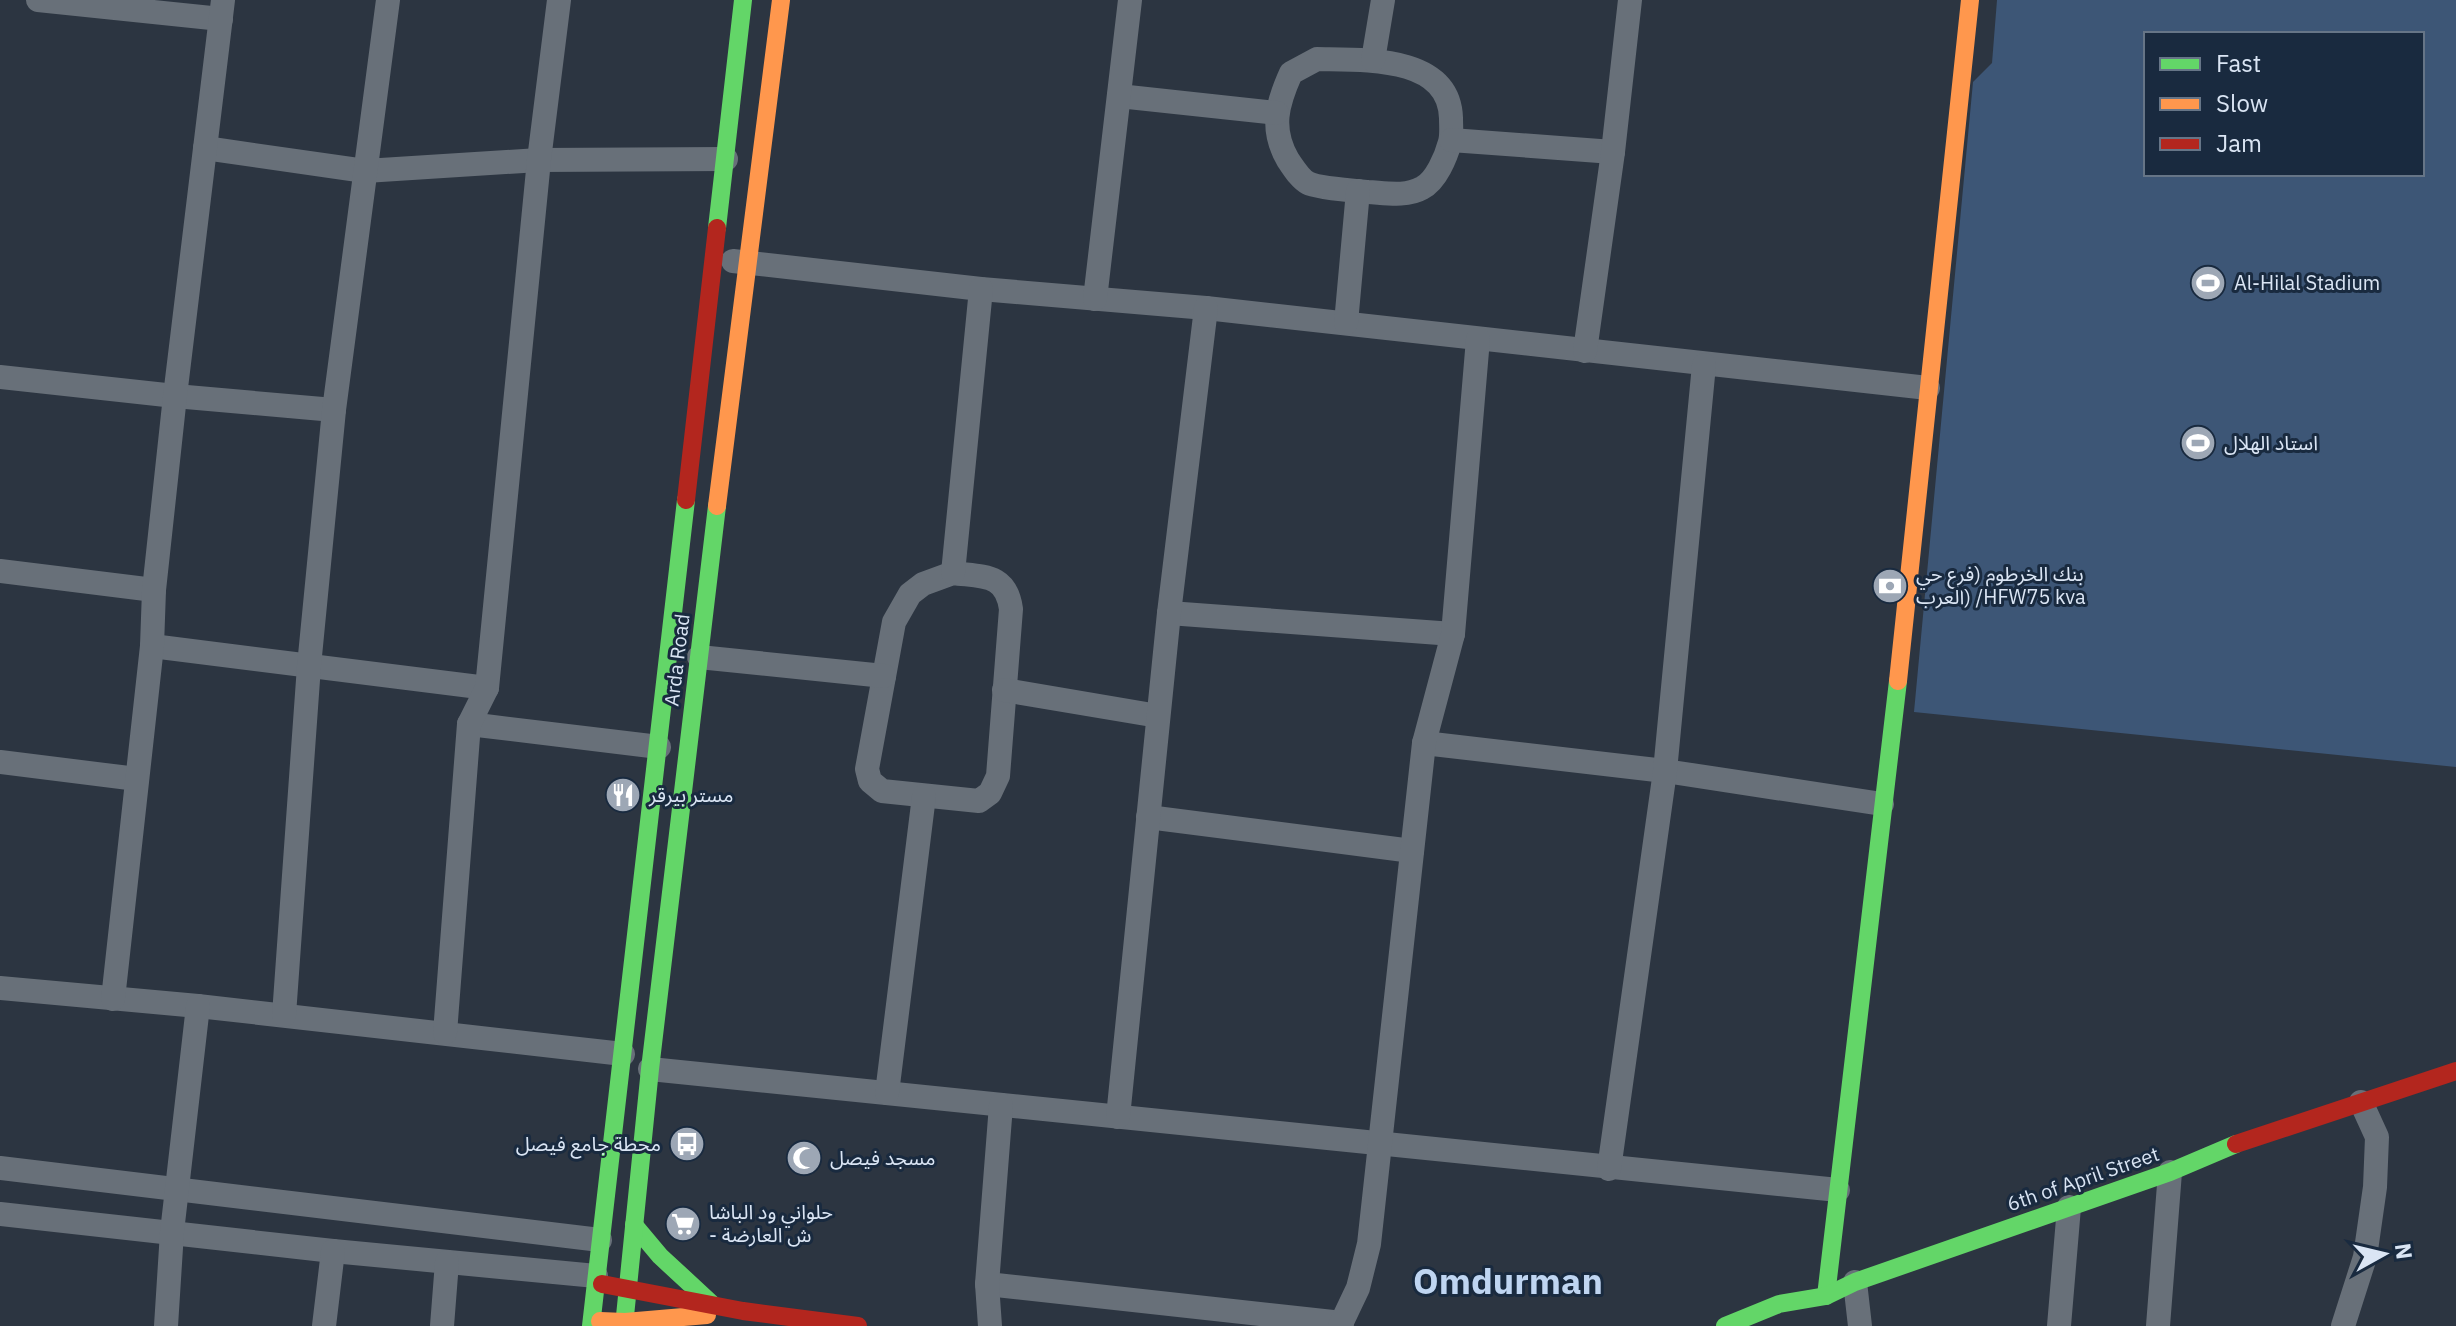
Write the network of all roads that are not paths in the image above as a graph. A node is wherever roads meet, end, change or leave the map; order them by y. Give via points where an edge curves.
1 (38, 0) edge
2 (388, 0) edge
3 (559, 0) edge
4 (743, 0) edge
5 (781, 0) edge
6 (1130, 0) edge
7 (1383, 0) edge
8 (1630, 0) edge
9 (1970, 0) edge
10 (222, 9) edge
11 (1373, 60) junction
12 (1119, 96) junction
13 (1277, 113) junction
14 (1451, 140) junction
15 (205, 148) junction
16 (1613, 152) junction
17 (726, 159) junction
18 (539, 160) junction
19 (365, 171) junction
20 (1358, 191) junction
21 (714, 259) junction
22 (746, 262) junction
23 (981, 289) junction
24 (1095, 299) junction
25 (1206, 308) junction
26 (1346, 323) junction
27 (1478, 339) junction
28 (1585, 351) junction
29 (1704, 365) junction
30 (0, 377) edge
31 (1928, 388) junction
32 (175, 396) junction
33 (334, 410) junction
34 (0, 571) edge
35 (953, 573) junction
36 (154, 590) junction
37 (1169, 613) junction
38 (1453, 634) junction
39 (152, 646) junction
40 (699, 657) junction
41 (309, 666) junction
42 (884, 676) junction
43 (487, 688) junction
44 (1004, 690) junction
45 (1158, 716) junction
46 (469, 724) junction
47 (1424, 743) junction
48 (659, 747) junction
49 (0, 762) edge
50 (1665, 771) junction
51 (137, 779) junction
52 (924, 796) junction
53 (1882, 804) junction
54 (1148, 817) junction
55 (1412, 851) junction
56 (0, 988) edge
57 (113, 999) junction
58 (198, 1006) junction
59 (284, 1015) junction
60 (445, 1033) junction
61 (623, 1054) junction
62 (650, 1069) junction
63 (2456, 1071) edge
64 (887, 1093) junction
65 (2361, 1102) junction
66 (1001, 1105) junction
67 (1118, 1117) junction
68 (1380, 1145) junction
69 (0, 1168) edge
70 (1609, 1169) junction
71 (2170, 1172) junction
72 (177, 1189) junction
73 (1838, 1190) junction
74 (2069, 1207) junction
75 (0, 1214) edge
76 (634, 1225) junction
77 (172, 1232) junction
78 (600, 1240) junction
79 (333, 1251) junction
80 (447, 1262) junction
81 (596, 1280) junction
82 (1855, 1282) junction
83 (987, 1284) junction
84 (628, 1288) junction
85 (1826, 1296) junction
86 (713, 1310) junction
87 (591, 1324) edge
88 (625, 1324) edge
89 (830, 1324) edge
90 (1341, 1324) edge
91 (166, 1326) edge
92 (324, 1326) edge
93 (442, 1326) edge
94 (690, 1326) edge
95 (858, 1326) edge
96 (990, 1326) edge
97 (1725, 1326) edge
98 (1860, 1326) edge
99 (2059, 1326) edge
100 (2158, 1326) edge
101 (2343, 1326) edge

1 - 10 street
2 - 19 street
3 - 18 street
4 - 17 main road, Arda Road
5 - 22 main road, Arda Road
6 - 12 street
7 - 11 street
8 - 16 street
9 - 31 main road
10 - 15 street
11 - 13 street via 1317,59 1291,73
11 - 14 street via 1428,74 1440,84 1450,107
12 - 13 street
12 - 24 street
13 - 20 street via 1279,144 1308,183
14 - 16 street
14 - 20 street via 1424,188 1406,194
15 - 19 street
15 - 32 street
16 - 28 street
17 - 18 street
17 - 21 main road, Arda Road
18 - 19 street
18 - 43 street
19 - 33 street
20 - 26 street
21 - 22 street
21 - 48 main road, Arda Road
22 - 23 street
22 - 40 main road, Arda Road
23 - 24 street
23 - 35 street
24 - 25 street
25 - 26 street
25 - 37 street
26 - 27 street
27 - 28 street
27 - 38 street
28 - 29 street
29 - 31 street
29 - 50 street
30 - 32 street
31 - 53 main road
32 - 33 street
32 - 36 street
33 - 41 street
34 - 36 street
35 - 42 street via 923,584 900,608
35 - 44 street via 991,578 1008,594
36 - 39 street
37 - 38 street
37 - 45 street
38 - 47 street
39 - 41 street
39 - 51 street
40 - 42 street
40 - 62 main road, Arda Road
41 - 43 street
41 - 59 street
42 - 52 street via 868,776 882,791
43 - 46 street
44 - 45 street
44 - 52 street via 998,776 990,793 979,801
45 - 54 street
46 - 48 street
46 - 60 street
47 - 50 street
47 - 55 street
48 - 61 main road, Arda Road
49 - 51 street
50 - 53 street
50 - 70 street
51 - 57 street
52 - 64 street
53 - 73 main road
54 - 55 street
54 - 67 street
55 - 68 street
56 - 57 street
57 - 58 street
58 - 59 street
58 - 72 street
59 - 60 street
60 - 61 street
61 - 78 main road, Arda Road
62 - 64 street
62 - 76 main road, Arda Road
63 - 65 main road, 6th of April Street
64 - 66 street
65 - 71 main road, 6th of April Street via 2240,1142
65 - 101 street via 2377,1137 2375,1187 2365,1257
66 - 67 street
66 - 83 street
67 - 68 street
68 - 70 street
68 - 90 street via 1369,1244 1358,1288
69 - 72 street
70 - 73 street
71 - 74 main road, 6th of April Street
71 - 100 street
72 - 77 street
72 - 78 street
73 - 85 main road
74 - 82 main road, 6th of April Street
74 - 99 street
75 - 77 street
76 - 84 main road, Arda Road
76 - 86 main road
77 - 79 street
77 - 91 street
78 - 81 main road, Arda Road
79 - 80 street
79 - 92 street
80 - 81 street
80 - 93 street
81 - 84 main road
81 - 87 main road, Arda Road
82 - 85 main road, 6th of April Street
82 - 98 street
83 - 90 street
83 - 96 street
84 - 86 main road
84 - 88 main road, Arda Road
85 - 97 main road, 6th of April Street via 1779,1304
86 - 88 main road
86 - 89 main road
86 - 94 main road
87 - 88 main road
89 - 95 main road

